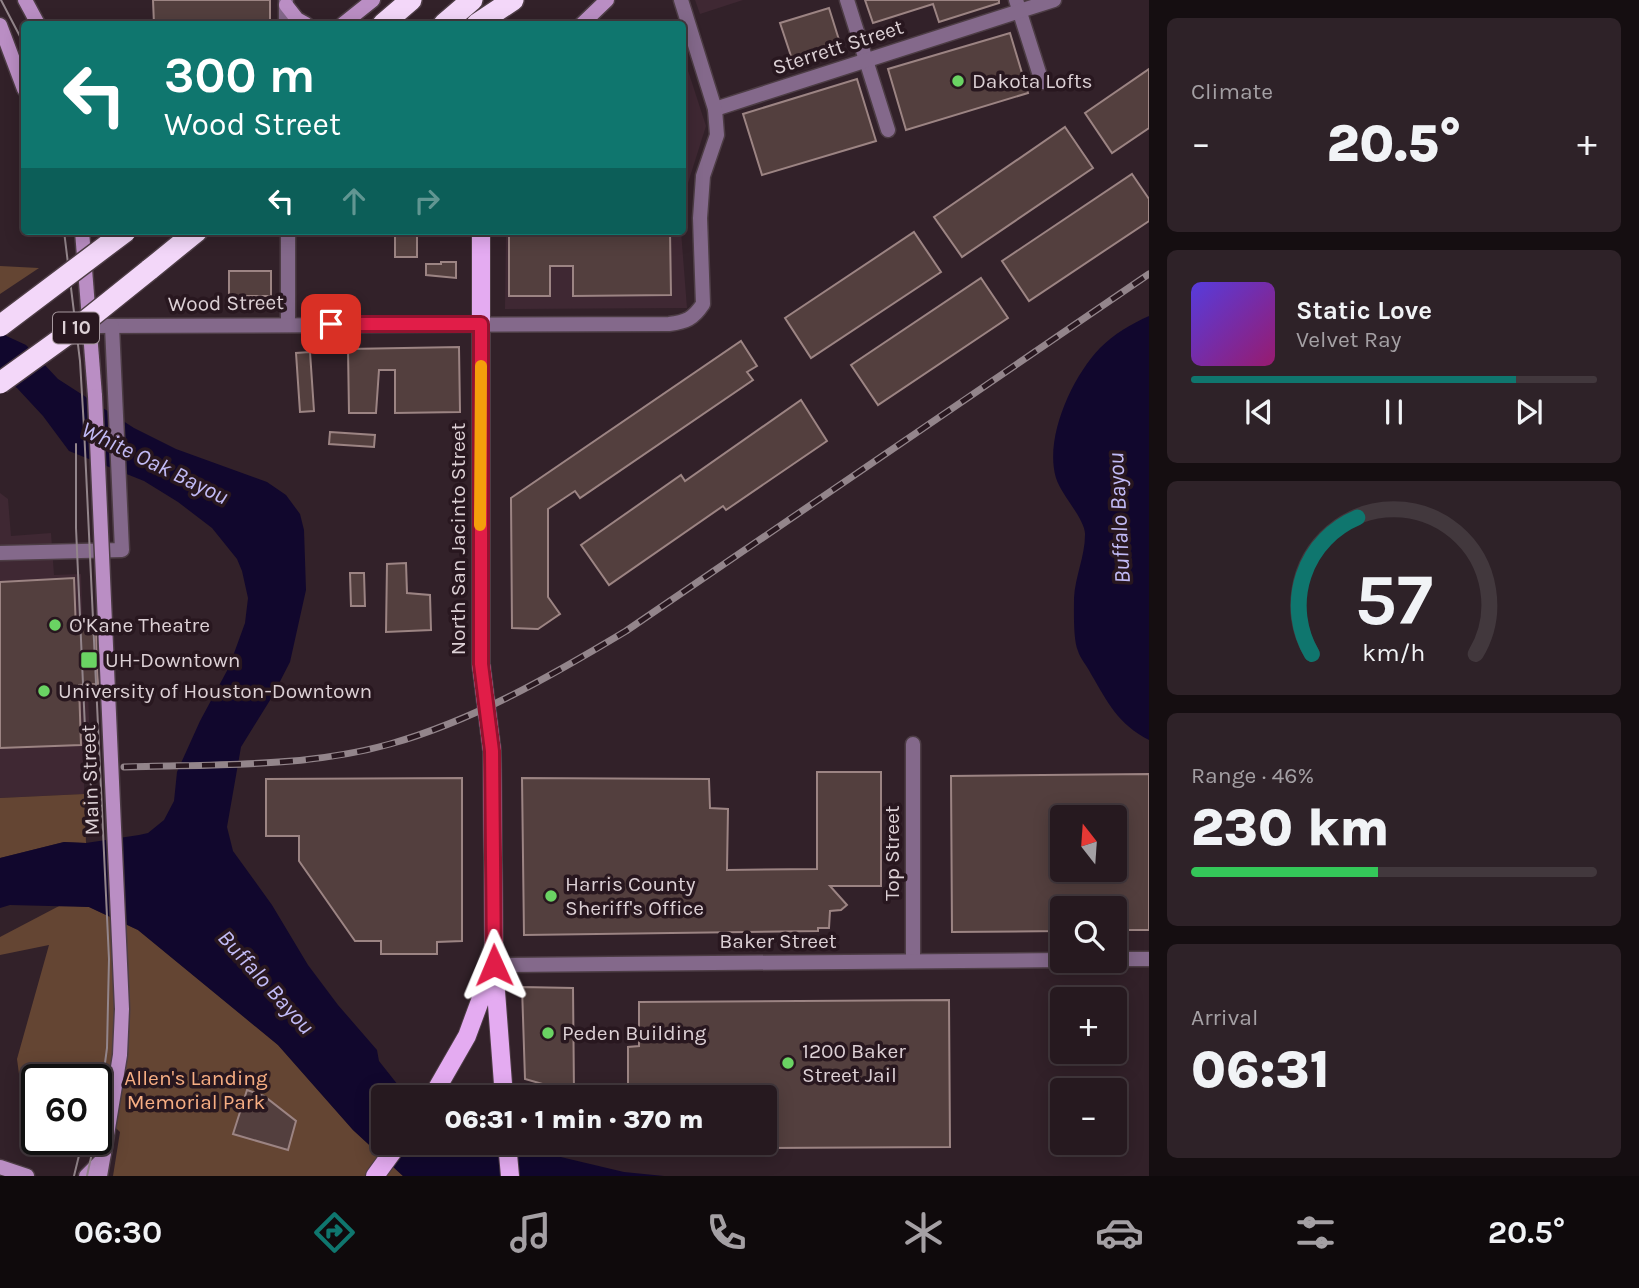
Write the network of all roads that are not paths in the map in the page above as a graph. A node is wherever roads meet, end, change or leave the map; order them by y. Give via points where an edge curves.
1 (25, 0) edge
2 (373, 0) edge
3 (411, 0) edge
4 (473, 0) edge
5 (513, 0) edge
6 (607, 0) edge
7 (681, 0) edge
8 (848, 0) edge
9 (1054, 0) edge
10 (286, 2) edge
11 (1018, 5) edge
12 (36, 21) edge
13 (286, 21) edge
14 (301, 21) edge
15 (347, 21) edge
16 (386, 21) edge
17 (448, 21) edge
18 (475, 21) edge
19 (480, 21) edge
20 (585, 21) edge
21 (0, 25) edge
22 (866, 59) junction
23 (21, 81) edge
24 (1042, 82) dead end
25 (715, 109) junction
26 (888, 130) dead end
27 (82, 235) edge
28 (121, 235) edge
29 (192, 235) edge
30 (288, 235) edge
31 (481, 235) edge
32 (288, 324) junction
33 (481, 324) junction
34 (0, 326) edge
35 (90, 326) junction
36 (112, 326) junction
37 (0, 383) edge
38 (0, 553) edge
39 (914, 744) dead end
40 (1127, 959) edge
41 (1149, 959) edge
42 (1050, 960) edge
43 (913, 961) junction
44 (494, 965) junction
45 (439, 1085) edge
46 (503, 1085) edge
47 (390, 1155) edge
48 (508, 1155) edge
49 (103, 1156) junction
50 (0, 1167) edge
51 (27, 1176) edge
52 (86, 1176) edge
53 (100, 1176) edge
54 (375, 1176) edge
55 (510, 1176) edge

1 - 12 main road
2 - 15 main road
3 - 16 highway
4 - 17 highway
4 - 18 main road
5 - 19 highway
6 - 20 main road
7 - 25 street
8 - 22 street
9 - 11 street, Sterrett Street
10 - 13 street
10 - 14 main road
11 - 22 street, Sterrett Street
11 - 24 street
21 - 23 main road
22 - 25 street, Sterrett Street
22 - 26 street
25 - 33 street, Wood Street via 717,135 703,176 700,218 703,304 696,315 668,324
27 - 35 main road, Main Street
28 - 34 highway, I 10, bridge
29 - 37 highway, I 10, bridge
30 - 32 street
31 - 33 main road, North San Jacinto Street
32 - 33 street, Wood Street
32 - 36 street, Wood Street
33 - 44 main road, North San Jacinto Street via 481,664 492,751
35 - 36 street, Wood Street
35 - 49 main road, Main Street, bridge via 122,1009 120,1055
36 - 38 street via 122,550
39 - 43 street, Top Street
40 - 41 street
42 - 43 street, Baker Street
43 - 44 street, Baker Street
44 - 45 main road via 467,1036
44 - 46 main road, North San Jacinto Street
47 - 54 main road
48 - 55 main road
49 - 52 main road
49 - 53 main road, Main Street
50 - 51 main road

